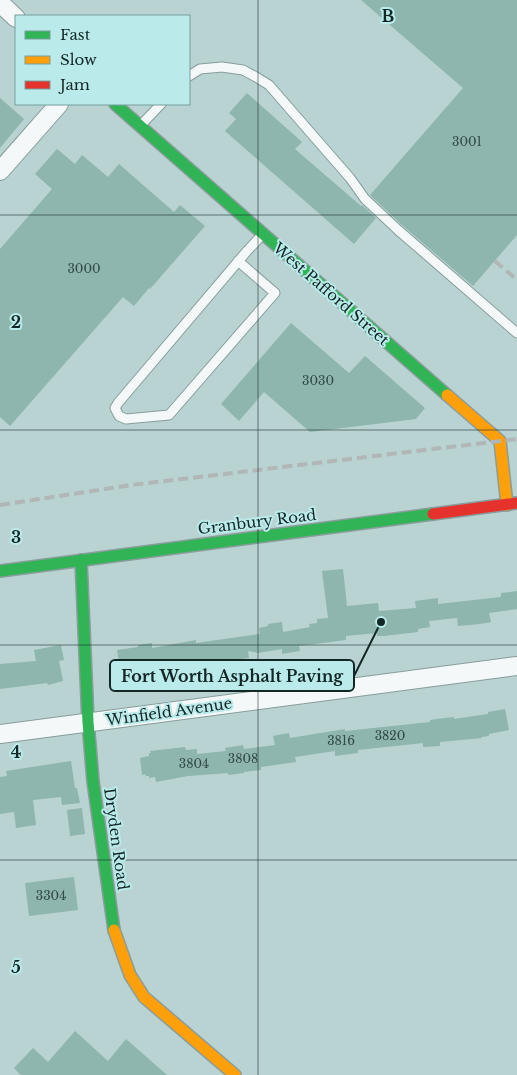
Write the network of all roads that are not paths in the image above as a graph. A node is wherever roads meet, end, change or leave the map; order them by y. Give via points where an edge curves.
1 (0, 3) edge
2 (15, 17) edge
3 (190, 75) edge
4 (58, 105) edge
5 (116, 105) edge
6 (160, 105) edge
7 (140, 126) junction
8 (0, 171) edge
9 (263, 234) junction
10 (238, 261) junction
11 (517, 333) edge
12 (512, 504) edge
13 (81, 560) junction
14 (0, 571) edge
15 (517, 666) edge
16 (88, 722) junction
17 (0, 734) edge
18 (235, 1075) edge

1 - 2 street
3 - 11 lane via 200,69 222,67 243,70 269,85 365,199
4 - 8 street
5 - 7 street, West Pafford Street
6 - 7 lane
7 - 9 street, West Pafford Street
9 - 10 lane
9 - 12 street, West Pafford Street via 500,442
10 - 10 lane via 118,403 115,408 119,416 126,419 169,414 276,293
12 - 13 street, Granbury Road
13 - 14 street, Granbury Road
13 - 16 street, Dryden Road
15 - 16 street, Winfield Avenue
16 - 17 street, Winfield Avenue
16 - 18 street, Dryden Road via 113,928 130,975 144,997

